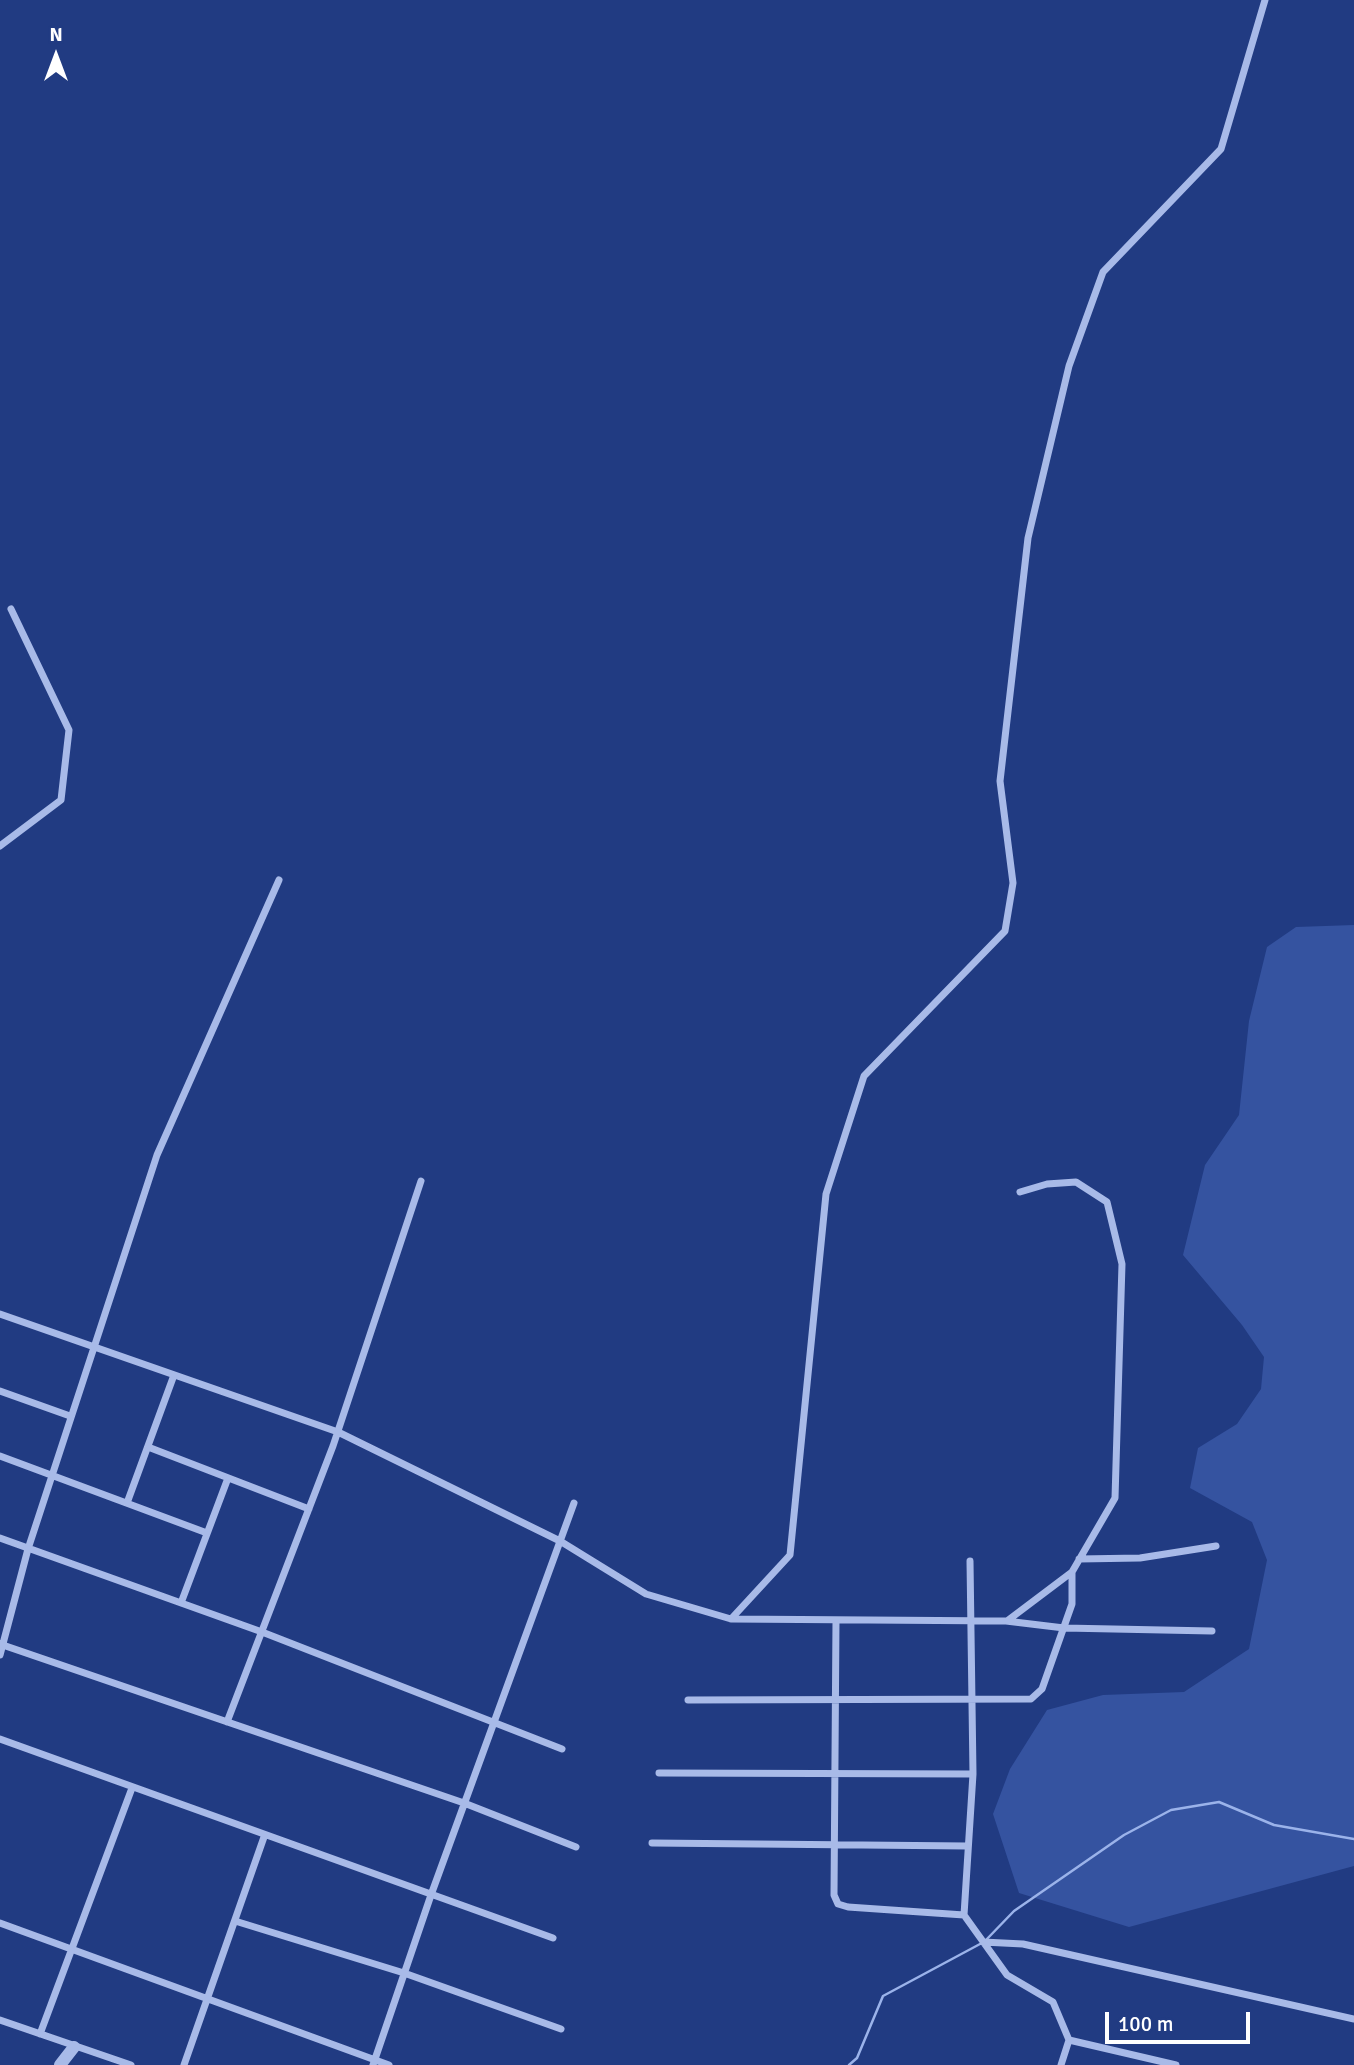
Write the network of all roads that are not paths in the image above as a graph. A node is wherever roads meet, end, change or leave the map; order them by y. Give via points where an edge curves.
1 (1265, 0) edge
2 (11, 609) dead end
3 (0, 846) edge
4 (279, 880) dead end
5 (421, 1181) dead end
6 (1020, 1192) dead end
7 (0, 1314) edge
8 (93, 1346) junction
9 (174, 1375) junction
10 (0, 1391) edge
11 (70, 1416) junction
12 (338, 1432) junction
13 (148, 1447) junction
14 (0, 1456) edge
15 (51, 1475) junction
16 (228, 1478) junction
17 (127, 1503) junction
18 (574, 1503) dead end
19 (309, 1509) junction
20 (207, 1534) junction
21 (0, 1538) edge
22 (560, 1541) junction
23 (1216, 1546) dead end
24 (28, 1549) junction
25 (1079, 1559) junction
26 (970, 1562) dead end
27 (1072, 1572) junction
28 (181, 1603) junction
29 (731, 1619) junction
30 (836, 1620) junction
31 (971, 1620) junction
32 (1006, 1621) junction
33 (1064, 1628) junction
34 (1212, 1631) dead end
35 (262, 1632) junction
36 (2, 1645) edge
37 (0, 1655) edge
38 (835, 1698) junction
39 (688, 1700) dead end
40 (972, 1700) junction
41 (227, 1722) junction
42 (494, 1722) junction
43 (0, 1739) edge
44 (562, 1749) dead end
45 (659, 1773) dead end
46 (973, 1774) junction
47 (835, 1775) junction
48 (132, 1788) junction
49 (464, 1803) junction
50 (264, 1837) junction
51 (652, 1843) dead end
52 (834, 1845) junction
53 (967, 1846) junction
54 (576, 1847) dead end
55 (431, 1895) junction
56 (964, 1915) junction
57 (234, 1921) junction
58 (0, 1923) edge
59 (553, 1938) dead end
60 (983, 1942) junction
61 (72, 1949) junction
62 (404, 1973) junction
63 (207, 1998) junction
64 (1354, 2019) edge
65 (0, 2020) edge
66 (561, 2029) dead end
67 (40, 2034) junction
68 (1069, 2040) junction
69 (74, 2047) junction
70 (374, 2063) edge
71 (60, 2065) edge
72 (131, 2065) edge
73 (184, 2065) edge
74 (389, 2065) edge
75 (1061, 2065) edge
76 (1176, 2065) edge

1 - 29 street via 1221,149 1103,272 1069,366 1028,538 1004,740 1000,781 1013,883 1005,931 864,1076 826,1194 790,1555
2 - 3 street via 69,730 61,800
4 - 8 street via 157,1156
5 - 12 street
6 - 25 street via 1076,1182 1107,1202 1122,1265 1115,1498
7 - 8 street
8 - 9 street
8 - 11 street
9 - 12 street
9 - 13 street
10 - 11 street
11 - 15 street
12 - 19 street
12 - 22 street
13 - 16 street
13 - 17 street
14 - 15 street
15 - 17 street
15 - 24 street
16 - 19 street
16 - 20 street
17 - 20 street
18 - 22 street
19 - 35 street
20 - 28 street
21 - 24 street
22 - 29 street via 646,1594
22 - 42 street
23 - 25 street via 1140,1558
24 - 28 street
24 - 36 street
25 - 27 street
26 - 31 street
27 - 32 street
27 - 33 street via 1072,1604
28 - 35 street
29 - 30 street
30 - 31 street
30 - 38 street
31 - 32 street
31 - 40 street
32 - 33 street
33 - 34 street
33 - 40 street via 1042,1689 1031,1699
35 - 41 street
35 - 42 street
36 - 37 street
36 - 41 street
38 - 39 street
38 - 40 street
38 - 47 street
40 - 46 street
41 - 49 street
42 - 44 street
42 - 49 street
43 - 48 street
45 - 47 street
46 - 47 street
46 - 53 street
47 - 52 street
48 - 50 street
48 - 61 street
49 - 54 street
49 - 55 street
50 - 55 street
50 - 57 street
51 - 52 street
52 - 53 street
52 - 56 street via 838,1904
53 - 56 street
55 - 59 street
55 - 62 street
56 - 60 street
57 - 62 street
57 - 63 street
58 - 61 street
60 - 64 street via 1023,1944
60 - 68 street via 1007,1975 1053,2002
61 - 63 street
61 - 67 street
62 - 66 street
62 - 70 street
63 - 70 street
63 - 73 street
65 - 67 street
67 - 69 street
68 - 75 street
68 - 76 street
69 - 71 street
69 - 72 street
70 - 74 street

